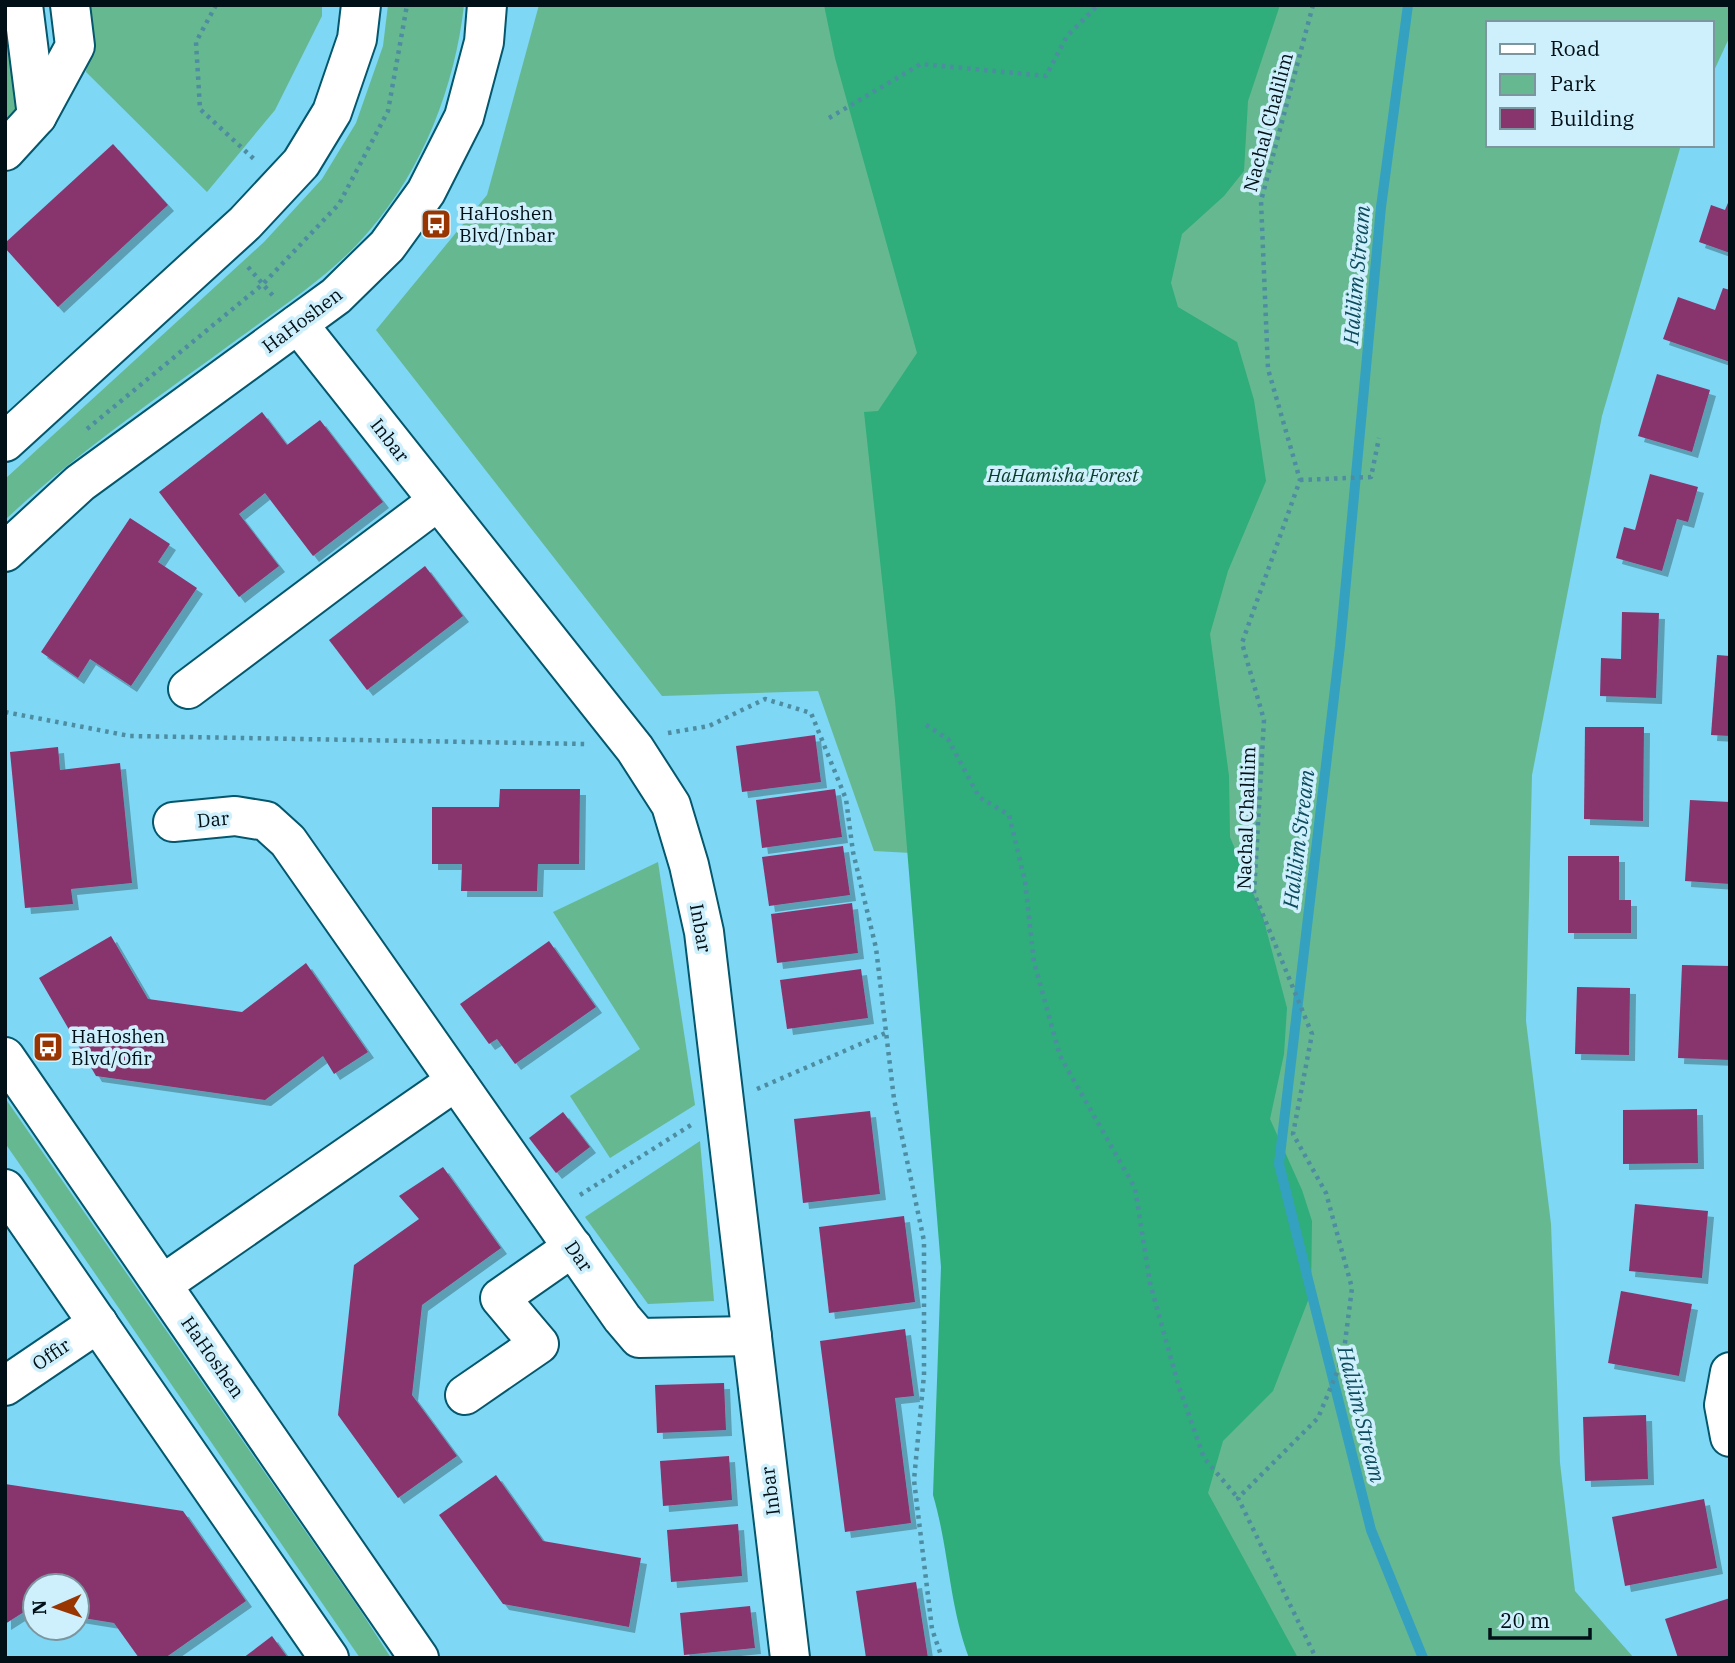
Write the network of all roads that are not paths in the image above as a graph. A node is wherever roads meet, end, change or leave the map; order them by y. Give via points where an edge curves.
1 (23, 5) edge
2 (70, 5) edge
3 (362, 5) edge
4 (488, 5) edge
5 (37, 116) junction
6 (5, 151) edge
7 (298, 324) junction
8 (5, 442) edge
9 (438, 501) junction
10 (5, 552) edge
11 (188, 689) dead end
12 (173, 822) dead end
13 (5, 1057) edge
14 (456, 1081) junction
15 (5, 1189) edge
16 (573, 1247) junction
17 (163, 1284) junction
18 (97, 1322) junction
19 (752, 1336) junction
20 (1730, 1373) edge
21 (5, 1386) edge
22 (465, 1395) dead end
23 (1730, 1437) edge
24 (329, 1658) edge
25 (419, 1658) edge
26 (790, 1658) edge

1 - 5 street
2 - 5 street via 75,46
3 - 8 street via 357,39 332,112 301,163 225,241
4 - 7 street, HaHoshen via 484,43 464,117 426,192 387,246 336,296
5 - 6 street
7 - 9 street, Inbar
7 - 10 street, HaHoshen via 80,483
9 - 11 street
9 - 19 street, Inbar via 626,739 671,805 704,932
12 - 14 street, Dar via 235,816 266,821 288,841
13 - 17 street, HaHoshen
14 - 16 street, Dar
14 - 17 street
15 - 18 street
16 - 19 street, Dar via 639,1338
16 - 22 street via 500,1298 539,1343
17 - 25 street, HaHoshen
18 - 21 street, Offir
18 - 24 street
19 - 26 street, Inbar
20 - 23 street via 1724,1405

